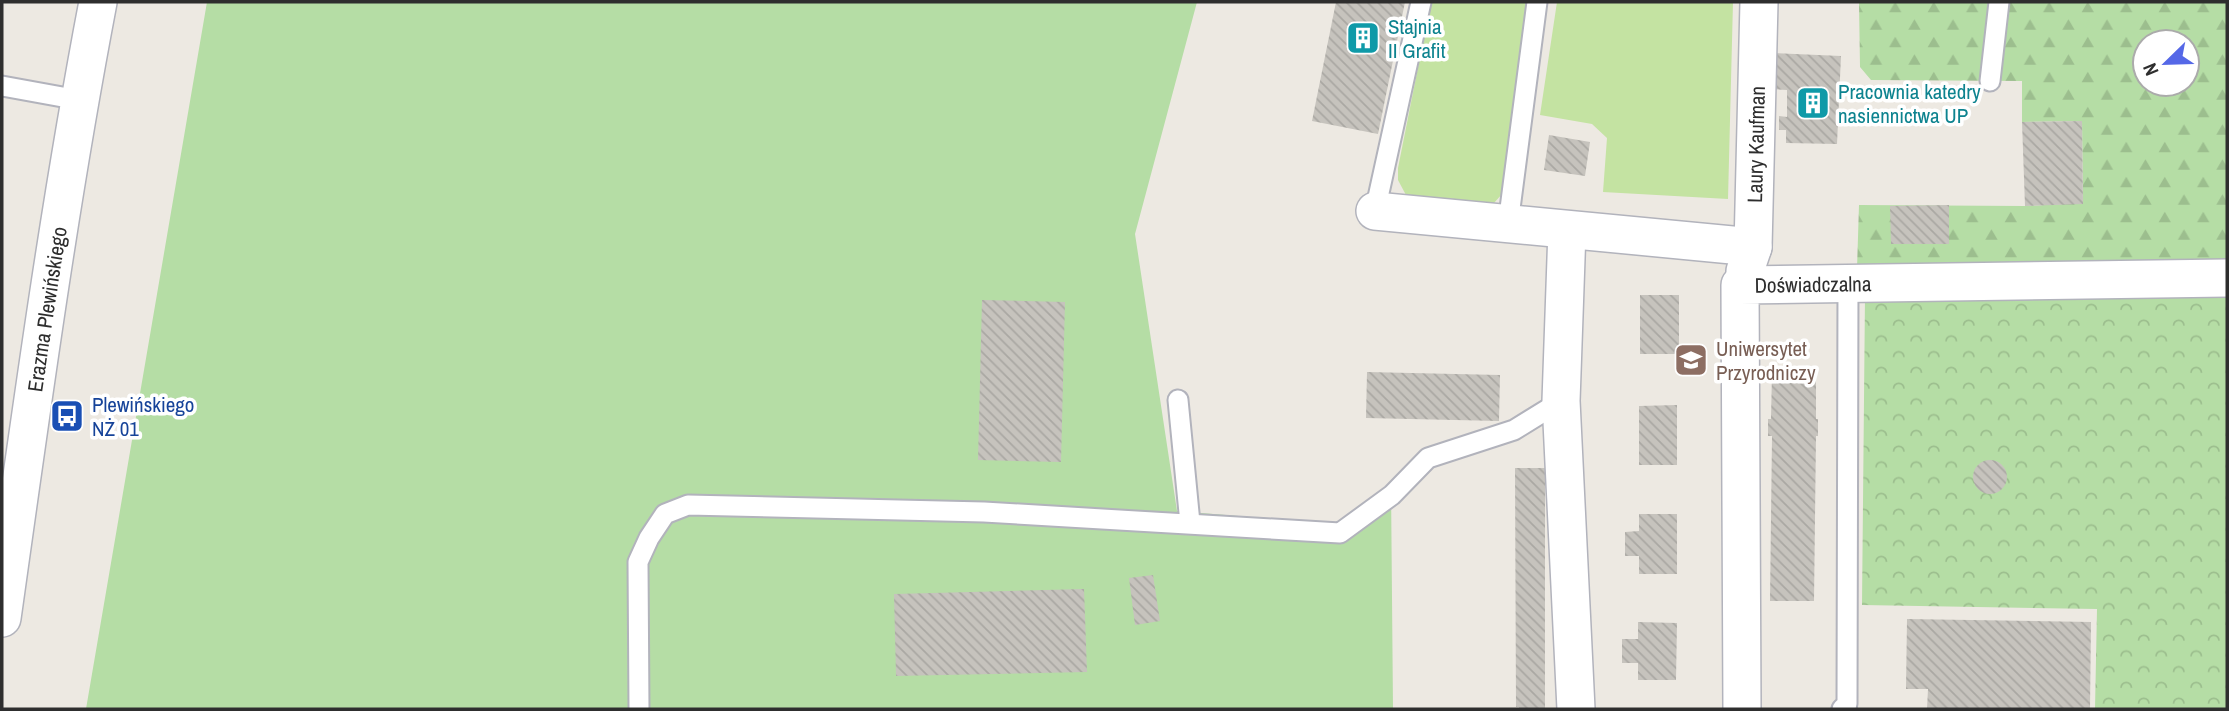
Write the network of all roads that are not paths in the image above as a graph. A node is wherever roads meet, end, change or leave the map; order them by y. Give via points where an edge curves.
1 (98, 2) edge
2 (1420, 2) edge
3 (1537, 2) edge
4 (1759, 2) edge
5 (1999, 2) edge
6 (1990, 81) dead end
7 (2, 86) edge
8 (79, 100) junction
9 (1375, 211) joint
10 (1508, 224) junction
11 (1567, 230) junction
12 (1753, 247) junction
13 (2227, 278) edge
14 (1848, 283) junction
15 (1740, 285) junction
16 (1178, 400) dead end
17 (1561, 401) junction
18 (1190, 523) junction
19 (2, 618) edge
20 (639, 709) edge
21 (1576, 709) edge
22 (1742, 709) edge
23 (1842, 709) edge

1 - 8 street, Erazma Plewińskiego
2 - 9 lane
3 - 10 lane
4 - 12 street, Laury Kaufman
5 - 6 lane
7 - 8 lane
8 - 19 street, Erazma Plewińskiego
9 - 10 street
10 - 11 street
11 - 12 street
11 - 17 street
12 - 15 street, Laury Kaufman
13 - 14 street, Doświadczalna
14 - 15 street, Doświadczalna
14 - 23 lane via 1847,704
15 - 22 street, Doświadczalna
16 - 18 lane
17 - 18 lane via 1514,430 1428,458 1392,495 1340,533
17 - 21 street
18 - 20 lane via 984,512 688,505 665,514 638,562

